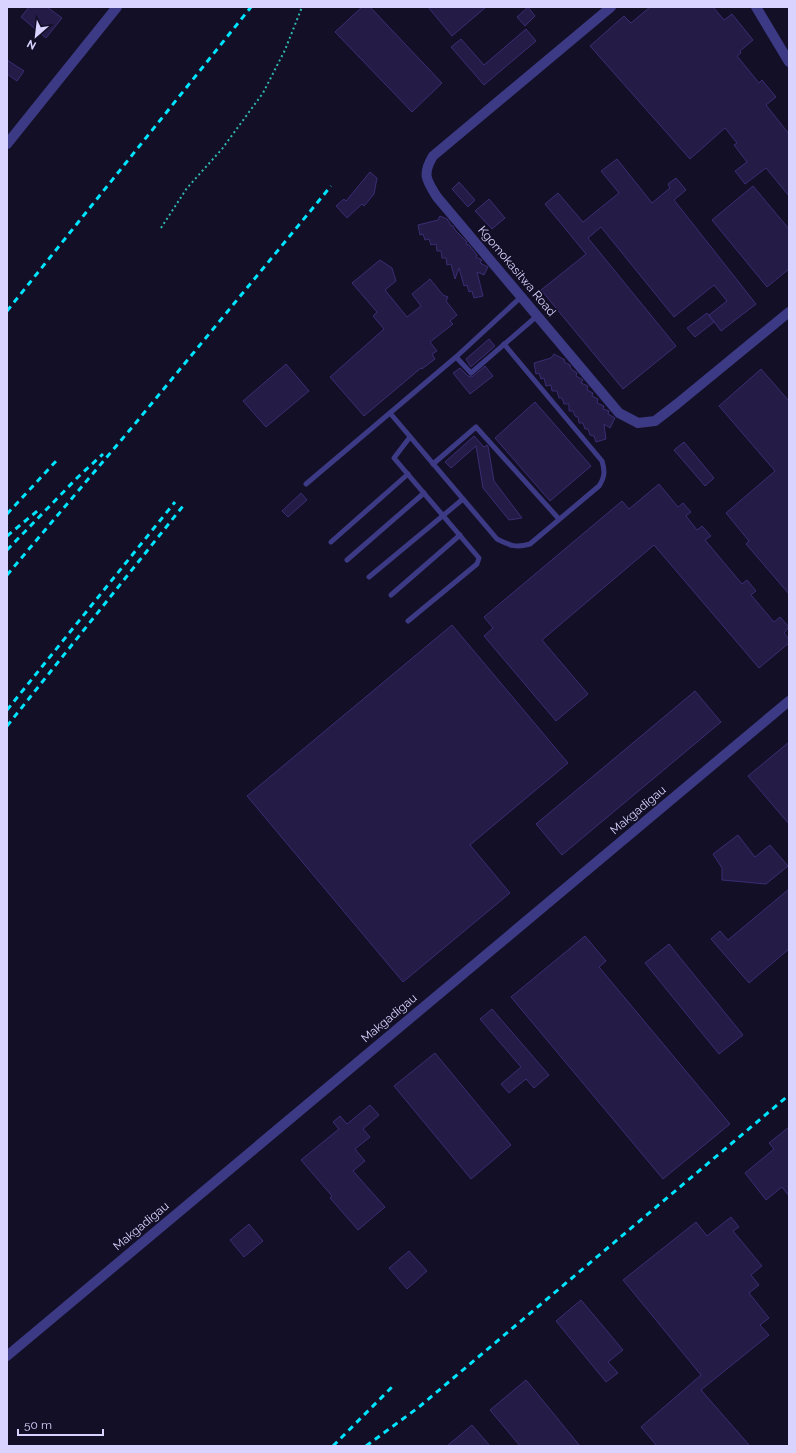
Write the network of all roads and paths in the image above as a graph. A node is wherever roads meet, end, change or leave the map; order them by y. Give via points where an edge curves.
1 (117, 7) edge
2 (302, 7) edge
3 (612, 7) edge
4 (756, 7) edge
5 (788, 56) edge
6 (7, 144) edge
7 (161, 228) dead end
8 (521, 297) junction
9 (789, 312) edge
10 (537, 316) junction
11 (504, 344) junction
12 (456, 357) junction
13 (390, 413) junction
14 (410, 437) junction
15 (434, 464) junction
16 (408, 474) junction
17 (306, 484) dead end
18 (424, 493) junction
19 (463, 498) junction
20 (443, 515) junction
21 (559, 519) junction
22 (460, 535) junction
23 (331, 542) dead end
24 (347, 560) dead end
25 (369, 577) dead end
26 (391, 595) dead end
27 (408, 621) dead end
28 (789, 701) edge
29 (7, 1356) edge

1 - 6 street
2 - 7 path via 285,50 263,93 222,149 187,188
3 - 8 street, Kgomokasitwa Road via 433,156 428,164 426,175 437,197
4 - 5 street
8 - 10 street, Kgomokasitwa Road
8 - 12 lane
9 - 10 street, Kgomokasitwa Road via 655,421 638,423 619,413
10 - 11 lane
11 - 12 lane via 470,373
11 - 21 lane via 602,461 605,470 599,486
12 - 13 lane
13 - 14 lane
13 - 17 lane
14 - 15 lane
14 - 16 lane via 394,458
15 - 19 lane
15 - 21 lane via 476,427
16 - 18 lane
16 - 23 lane
18 - 20 lane
18 - 24 lane
19 - 20 lane
19 - 21 lane via 498,539 513,546 530,544
20 - 22 lane
20 - 25 lane
22 - 26 lane
22 - 27 lane via 479,558 477,564
28 - 29 street, Makgadigau

